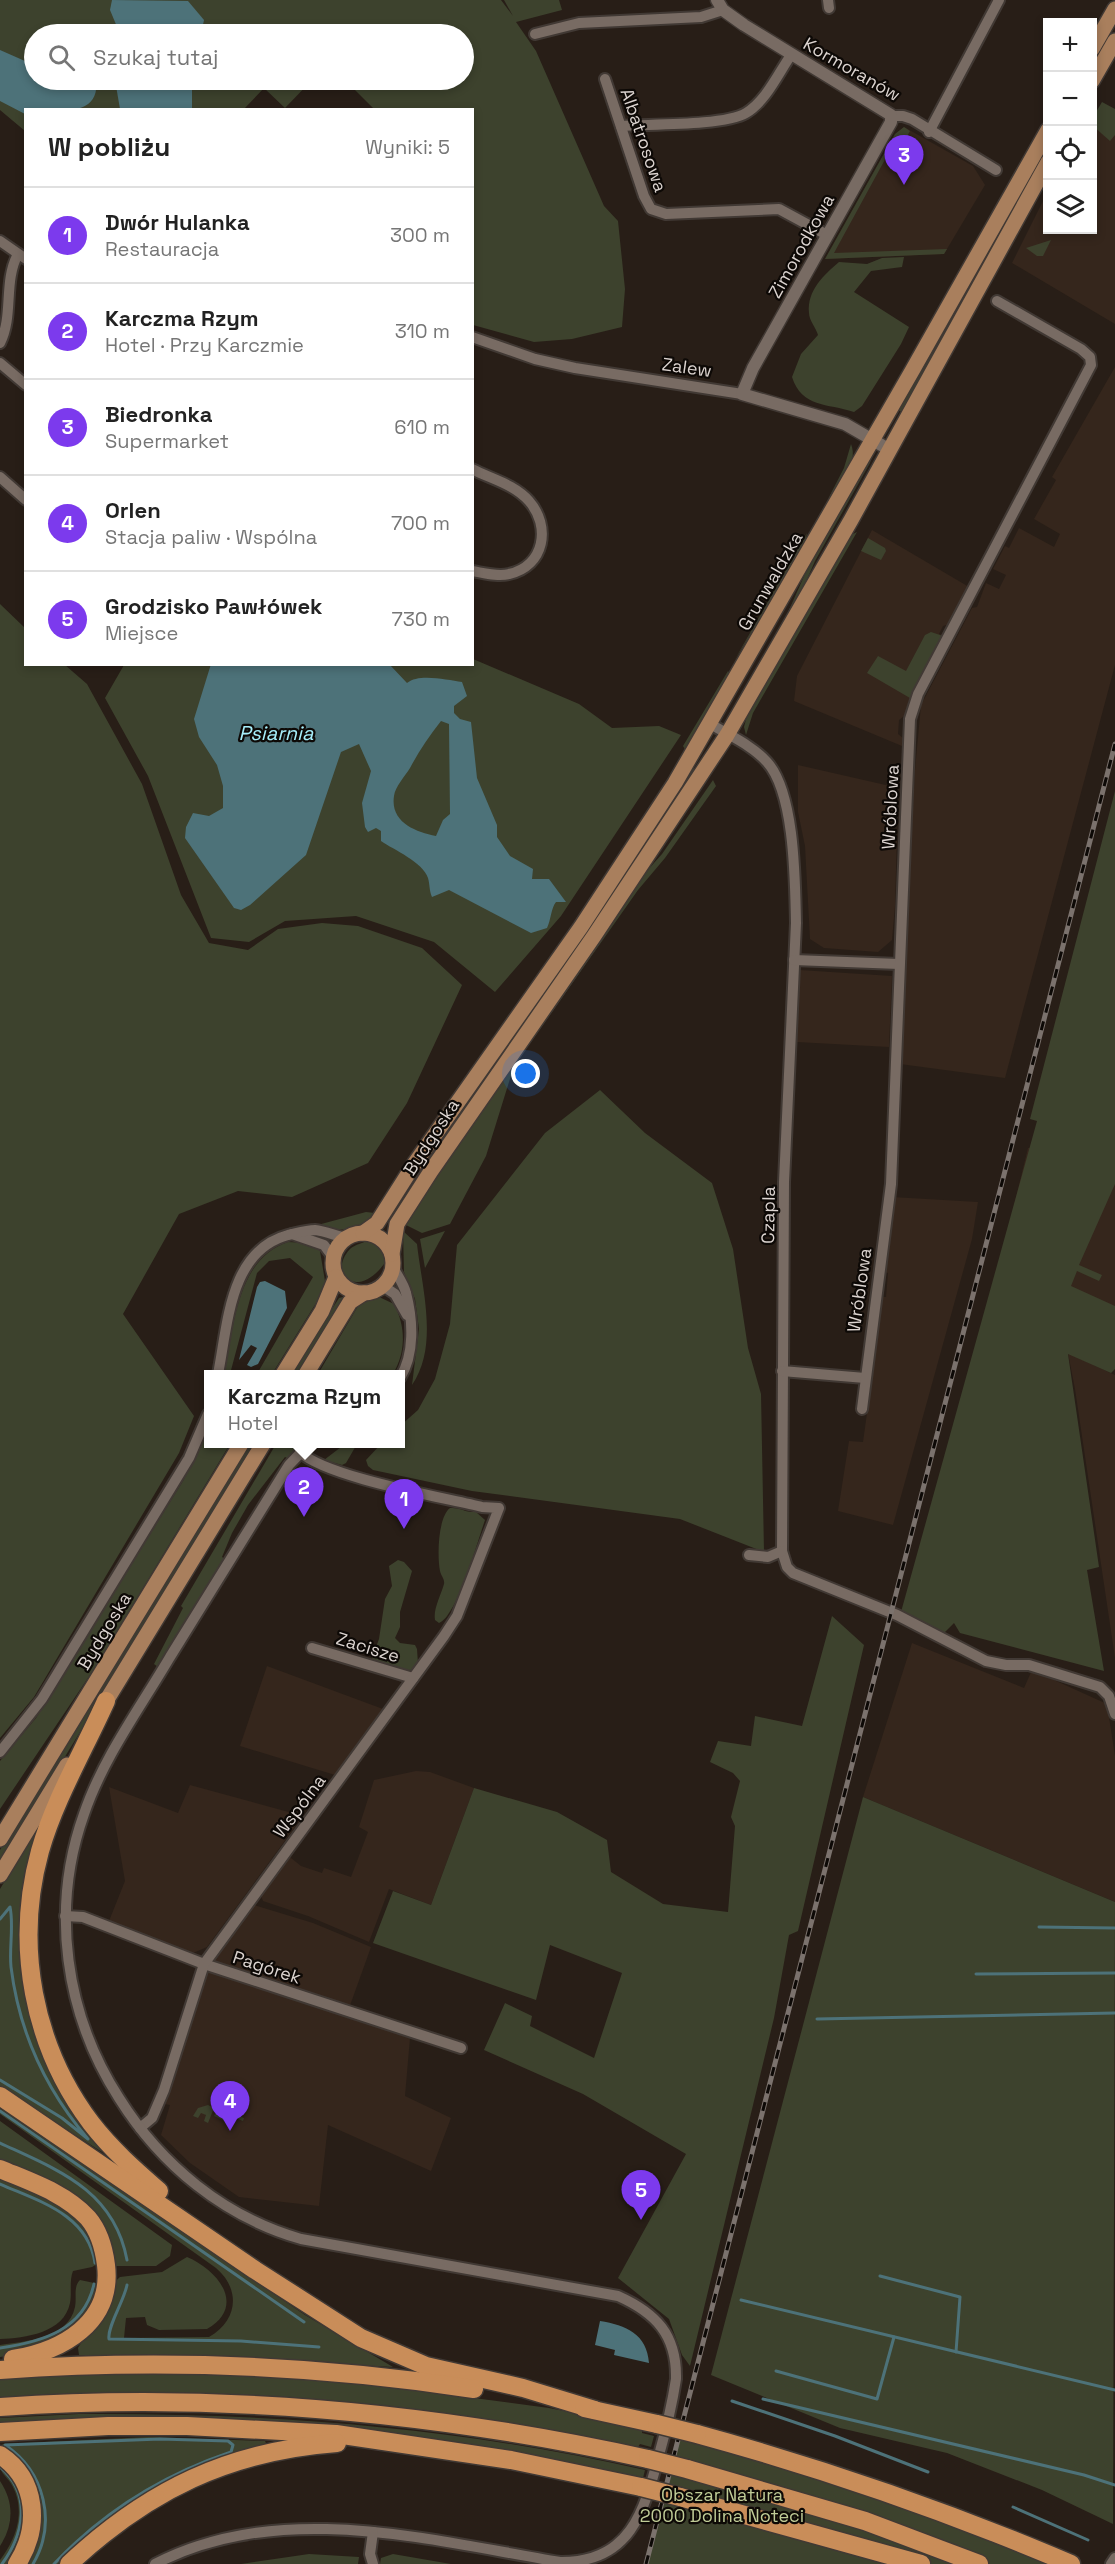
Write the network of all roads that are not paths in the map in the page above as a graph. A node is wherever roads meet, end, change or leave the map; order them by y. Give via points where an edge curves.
1 (999, 0) edge
2 (720, 5) edge
3 (1115, 9) edge
4 (535, 34) dead end
5 (1097, 40) edge
6 (1115, 41) edge
7 (791, 55) junction
8 (1097, 72) edge
9 (606, 79) dead end
10 (891, 116) junction
11 (621, 126) junction
12 (929, 132) junction
13 (1043, 137) edge
14 (1043, 169) edge
15 (996, 170) dead end
16 (827, 235) junction
17 (0, 241) edge
18 (22, 256) edge
19 (997, 301) dead end
20 (474, 338) edge
21 (0, 343) edge
22 (0, 363) edge
23 (24, 383) edge
24 (742, 394) junction
25 (872, 439) junction
26 (890, 450) junction
27 (474, 470) edge
28 (0, 477) edge
29 (24, 498) edge
30 (474, 571) edge
31 (709, 723) junction
32 (727, 735) junction
33 (795, 960) junction
34 (899, 964) junction
35 (504, 1037) joint
36 (363, 1233) junction
37 (292, 1234) junction
38 (346, 1238) junction
39 (333, 1257) junction
40 (393, 1260) junction
41 (336, 1277) junction
42 (383, 1286) junction
43 (364, 1293) junction
44 (409, 1318) junction
45 (219, 1370) edge
46 (286, 1370) edge
47 (308, 1370) edge
48 (404, 1370) edge
49 (782, 1371) junction
50 (865, 1378) junction
51 (861, 1409) dead end
52 (204, 1423) edge
53 (238, 1448) edge
54 (260, 1448) edge
55 (304, 1448) edge
56 (300, 1452) junction
57 (782, 1551) junction
58 (749, 1555) dead end
59 (312, 1648) dead end
60 (413, 1678) junction
61 (106, 1701) junction
62 (1115, 1714) edge
63 (0, 1752) edge
64 (0, 1839) edge
65 (0, 1875) edge
66 (65, 1916) junction
67 (204, 1964) junction
68 (461, 2048) dead end
69 (0, 2096) edge
70 (140, 2128) junction
71 (0, 2169) edge
72 (201, 2232) junction
73 (0, 2362) edge
74 (0, 2370) edge
75 (0, 2407) edge
76 (595, 2410) junction
77 (0, 2432) edge
78 (434, 2448) junction
79 (0, 2455) edge
80 (373, 2532) junction
81 (1115, 2558) edge
82 (17, 2564) edge
83 (69, 2564) edge
84 (155, 2564) edge
85 (373, 2564) edge
86 (921, 2564) edge
87 (979, 2564) edge
88 (1071, 2564) edge
89 (1112, 2564) edge

1 - 12 street
2 - 4 street, Kormoranów via 701,17 579,23
2 - 7 street, Kormoranów
3 - 5 main road
6 - 8 main road
7 - 10 street, Kormoranów via 871,100
7 - 11 street via 754,107 737,117
9 - 11 street, Albatrosowa
10 - 12 street, Kormoranów via 912,119
10 - 16 street, Zimorodkowa
11 - 16 street, Albatrosowa via 651,209 666,214 779,209
12 - 15 street, Kormoranów
13 - 25 main road, Grunwaldzka
14 - 26 main road
16 - 24 street, Zimorodkowa
17 - 18 street
18 - 21 street via 11,266 8,323
19 - 34 street, Wróblowa via 1081,349 1092,365 918,694 910,719
20 - 24 street, Zalew via 575,368
22 - 23 street
24 - 25 street, Zalew via 831,419
25 - 26 street, Zalew
25 - 31 main road, Grunwaldzka
26 - 32 main road
27 - 30 street via 527,498 540,517 542,528 540,550 522,570 502,575
28 - 29 street
31 - 32 street, Czapla
31 - 35 main road, Grunwaldzka via 629,855
32 - 33 street, Czapla via 764,759 784,796 795,880
32 - 40 main road, Bydgoska via 397,1224
33 - 34 street
33 - 49 street, Czapla via 784,1182
34 - 50 street, Wróblowa via 891,1184
35 - 36 main road, Bydgoska via 377,1223
36 - 38 main road
36 - 40 main road via 381,1238
37 - 38 street via 316,1230
37 - 39 street via 324,1245
37 - 45 street via 267,1244 249,1260 235,1296
38 - 39 main road
39 - 41 main road
40 - 42 main road
40 - 44 street via 406,1291
41 - 43 main road via 348,1289
41 - 46 main road via 322,1311
42 - 43 main road
42 - 44 street via 395,1294
43 - 47 main road via 350,1302
44 - 48 street via 411,1342
49 - 50 street
49 - 57 street, Czapla
50 - 51 street, Wróblowa
52 - 63 street via 189,1458 42,1699
53 - 64 main road, Bydgoska
54 - 61 main road
55 - 56 street
56 - 60 street, Wspólna via 318,1465 342,1472 499,1508 457,1616
56 - 66 street via 115,1748 78,1831
57 - 58 street via 768,1557
57 - 62 street via 792,1573 869,1603 986,1661 1029,1665 1100,1687 1109,1696
59 - 60 street, Zacisze
60 - 67 street, Wspólna
61 - 65 main road
61 - 72 highway via 52,1816 40,1852 29,1919 33,1988 47,2040 72,2096 122,2159
66 - 67 street, Pagórek via 83,1917
66 - 70 street via 72,1986 82,2025 108,2082
67 - 68 street, Pagórek
67 - 70 street, Wspólna via 164,2090 152,2118
69 - 72 highway
70 - 80 street via 167,2161 192,2183 281,2233 432,2264 590,2289 640,2306 659,2322 676,2363 674,2397 647,2503 631,2530 616,2545 578,2562 560,2562
71 - 73 highway via 36,2184 76,2207 90,2220 105,2252 107,2272 99,2309 77,2336 38,2355
72 - 76 highway via 341,2326 392,2353 436,2369 523,2388
74 - 76 highway via 116,2365 339,2373 474,2389
75 - 87 highway, bridge via 186,2402 339,2410 459,2424 568,2442 687,2469 843,2514
76 - 88 highway, bridge via 781,2457 885,2491
77 - 78 highway via 108,2426 253,2427
78 - 83 highway via 345,2442 304,2445 236,2460 161,2493 116,2523
78 - 86 highway, bridge via 641,2487
79 - 82 highway via 22,2477 32,2501 32,2532
80 - 84 street via 286,2529 227,2539
80 - 85 street
81 - 89 street

